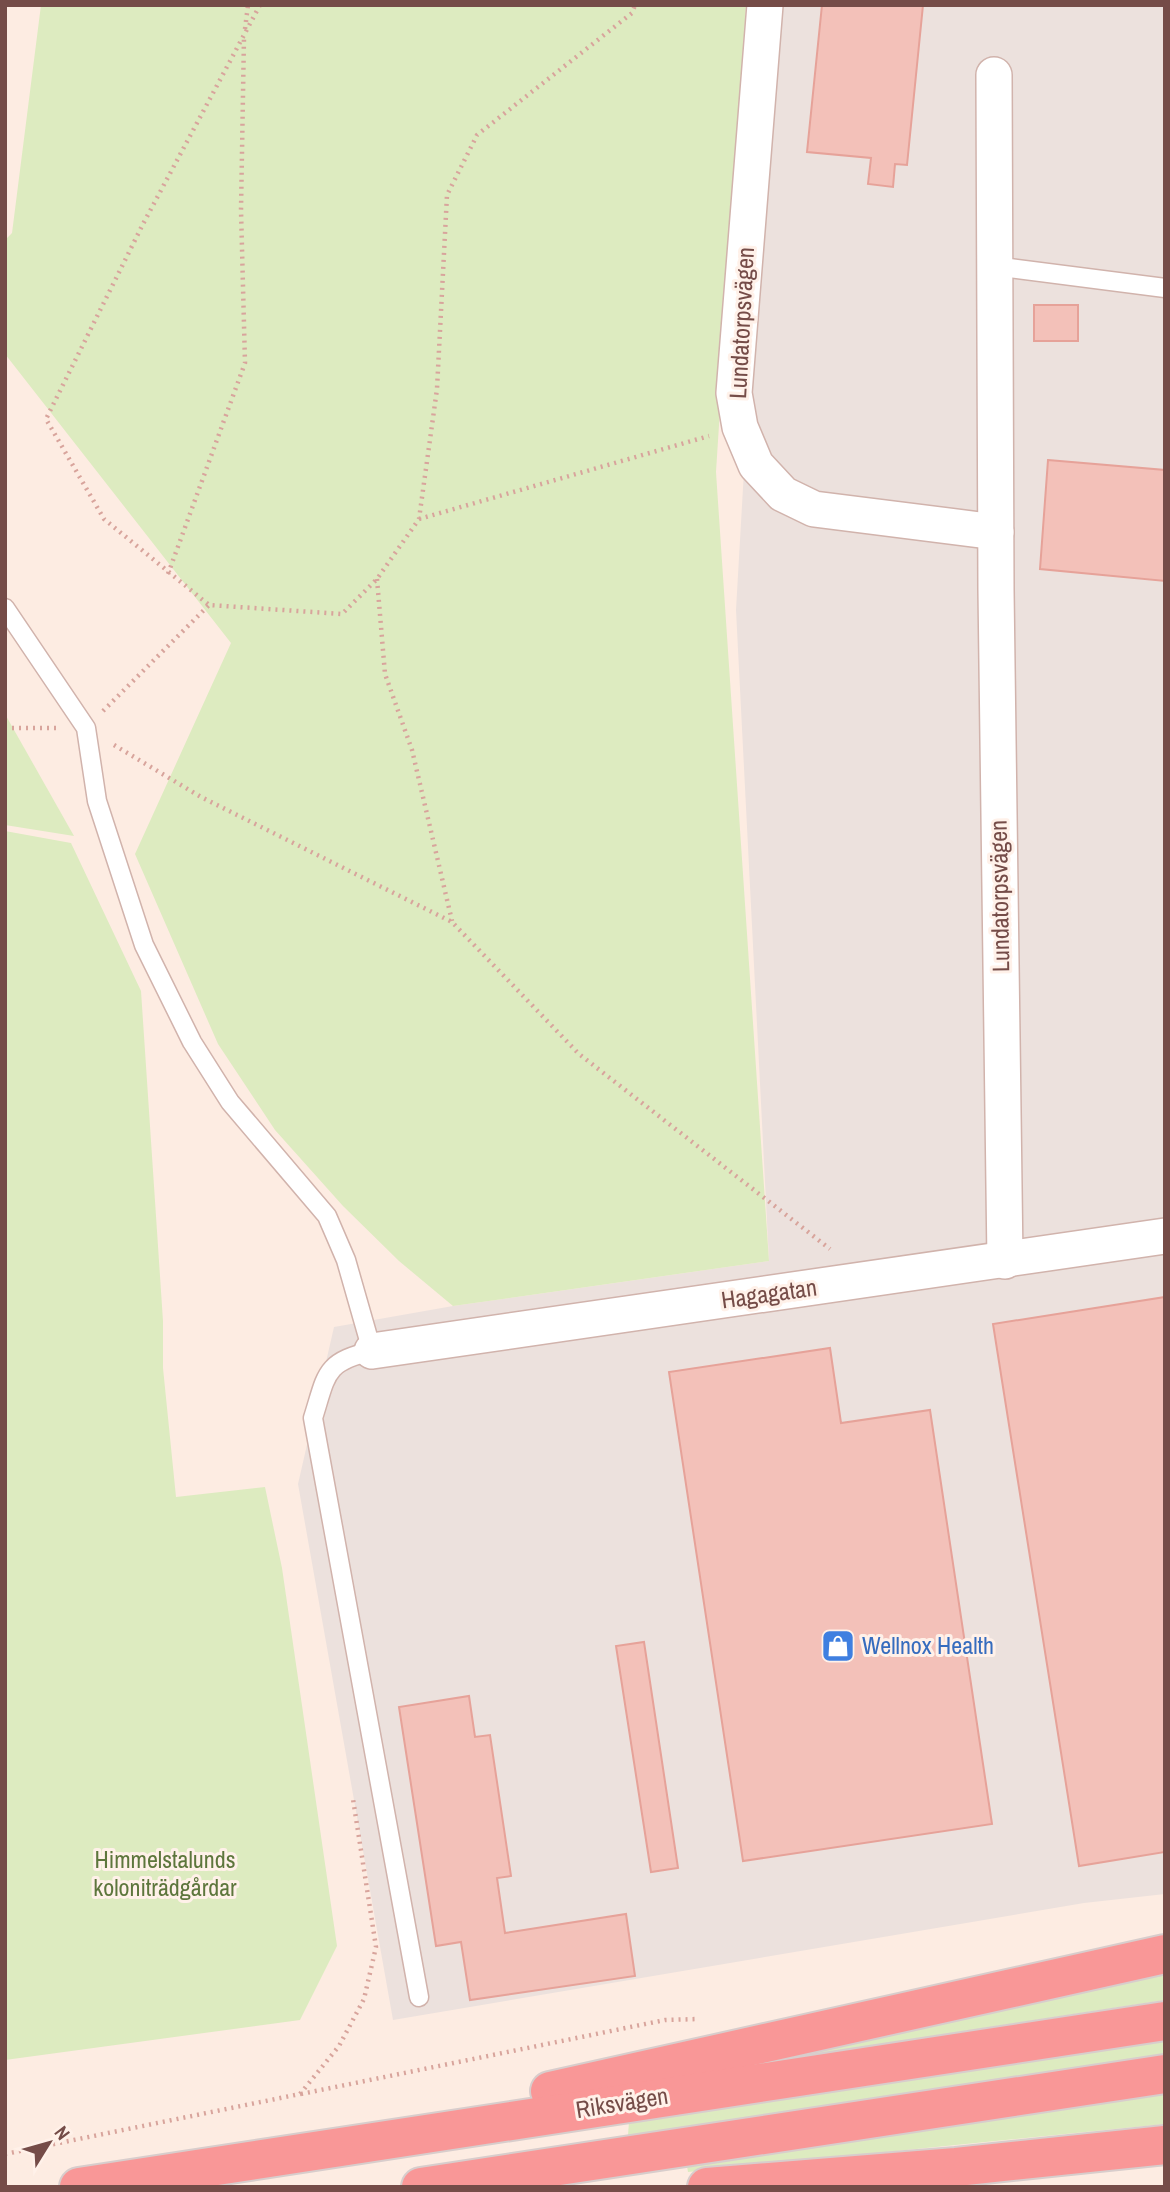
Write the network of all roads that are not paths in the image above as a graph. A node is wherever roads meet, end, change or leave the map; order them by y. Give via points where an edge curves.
1 (765, 5) edge
2 (994, 75) dead end
3 (995, 266) junction
4 (1165, 288) edge
5 (996, 532) junction
6 (5, 608) edge
7 (1165, 1236) edge
8 (1005, 1261) junction
9 (372, 1351) junction
10 (1165, 1954) edge
11 (419, 1997) dead end
12 (1165, 2021) edge
13 (1165, 2074) edge
14 (1165, 2145) edge
15 (200, 2169) junction
16 (79, 2187) edge
17 (421, 2187) edge
18 (707, 2187) edge

1 - 5 street, Lundatorpsvägen via 734,393 740,427 756,465 783,495 814,509
2 - 3 street, Lundatorpsvägen
3 - 4 lane
3 - 5 street, Lundatorpsvägen
5 - 8 street, Lundatorpsvägen
6 - 9 lane via 86,729 97,801 144,945 192,1042 230,1102 327,1216 346,1260
7 - 8 street, Hagagatan
8 - 9 street, Hagagatan
9 - 11 lane via 330,1367 313,1418
10 - 15 highway
12 - 15 highway, Riksvägen
13 - 17 highway
14 - 18 highway
15 - 16 highway, Riksvägen

